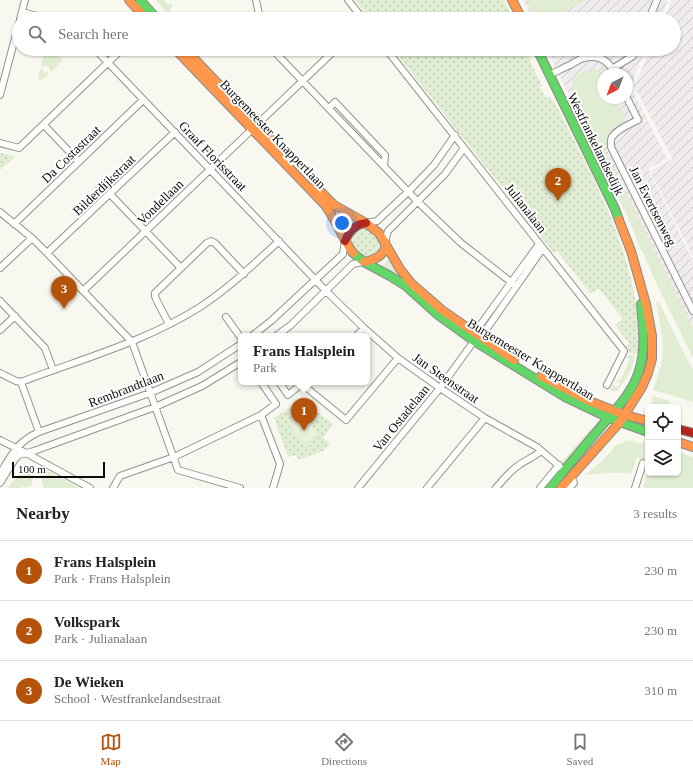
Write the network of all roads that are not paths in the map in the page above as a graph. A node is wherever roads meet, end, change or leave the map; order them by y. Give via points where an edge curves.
1 (25, 0) edge
2 (129, 0) edge
3 (140, 0) edge
4 (256, 0) edge
5 (348, 0) edge
6 (512, 0) edge
7 (656, 0) edge
8 (22, 12) edge
9 (140, 12) edge
10 (150, 12) edge
11 (259, 12) edge
12 (357, 12) edge
13 (518, 12) edge
14 (652, 12) edge
15 (12, 47) edge
16 (102, 56) edge
17 (115, 56) edge
18 (182, 56) edge
19 (191, 56) edge
20 (279, 56) edge
21 (329, 56) edge
22 (392, 56) edge
23 (540, 56) edge
24 (633, 56) edge
25 (108, 63) junction
26 (612, 68) edge
27 (618, 68) edge
28 (549, 75) junction
29 (302, 81) junction
30 (1, 85) edge
31 (0, 95) edge
32 (144, 100) junction
33 (630, 104) edge
34 (44, 124) junction
35 (254, 127) junction
36 (175, 132) junction
37 (455, 135) junction
38 (0, 143) edge
39 (464, 148) junction
40 (79, 162) junction
41 (210, 169) junction
42 (409, 191) junction
43 (110, 194) junction
44 (418, 202) junction
45 (0, 212) edge
46 (366, 223) junction
47 (14, 224) junction
48 (146, 231) junction
49 (32, 238) junction
50 (279, 241) junction
51 (345, 241) junction
52 (385, 242) junction
53 (541, 246) junction
54 (631, 251) junction
55 (47, 253) junction
56 (364, 262) junction
57 (0, 268) edge
58 (181, 268) junction
59 (244, 274) junction
60 (315, 279) junction
61 (514, 284) junction
62 (83, 291) junction
63 (326, 291) junction
64 (0, 301) edge
65 (693, 311) edge
66 (14, 316) junction
67 (226, 317) dead end
68 (169, 324) junction
69 (364, 328) junction
70 (0, 330) edge
71 (256, 333) edge
72 (280, 333) edge
73 (359, 333) edge
74 (370, 333) edge
75 (370, 333) edge
76 (238, 334) edge
77 (476, 337) junction
78 (132, 342) junction
79 (238, 346) edge
80 (398, 358) junction
81 (238, 364) edge
82 (53, 370) junction
83 (0, 373) edge
84 (21, 382) junction
85 (263, 385) edge
86 (281, 385) edge
87 (300, 385) edge
88 (305, 385) edge
89 (607, 385) dead end
90 (440, 388) junction
91 (150, 393) junction
92 (155, 407) junction
93 (615, 411) junction
94 (626, 415) junction
95 (261, 416) junction
96 (485, 418) junction
97 (609, 418) junction
98 (645, 420) edge
99 (620, 422) junction
100 (681, 430) edge
101 (645, 431) edge
102 (40, 432) junction
103 (693, 433) edge
104 (0, 440) edge
105 (681, 443) edge
106 (693, 447) edge
107 (16, 449) junction
108 (541, 451) junction
109 (26, 453) junction
110 (174, 457) junction
111 (643, 463) dead end
112 (564, 470) junction
113 (0, 474) edge
114 (0, 483) edge
115 (231, 487) edge
116 (90, 488) edge
117 (113, 488) edge
118 (240, 488) edge
119 (273, 488) edge
120 (358, 488) edge
121 (427, 488) edge
122 (496, 488) edge
123 (540, 488) edge
124 (550, 488) edge
125 (561, 488) edge
126 (569, 488) edge
127 (635, 488) edge

1 - 8 street
2 - 9 main road
3 - 10 main road
4 - 11 street
5 - 12 street
6 - 13 main road
7 - 14 street
15 - 30 street
16 - 25 street, Graaf Florisstraat
17 - 25 street
18 - 35 main road, Burgemeester Knappertlaan
19 - 35 main road, Burgemeester Knappertlaan
20 - 29 street
21 - 29 street, Vondellaan
22 - 37 street, Julianalaan
23 - 28 main road, Westfrankelandsedijk
24 - 27 street
25 - 32 street, Graaf Florisstraat
25 - 34 street
26 - 28 street via 605,60 590,57
28 - 54 main road, Westfrankelandsedijk via 615,209
29 - 35 street, Vondellaan
29 - 42 street via 329,108 335,102 385,154 384,166
30 - 31 street
32 - 36 street, Graaf Florisstraat
32 - 40 street, Da Costastraat
33 - 65 street, Jan Evertsenweg via 638,120 618,131 612,138 611,147
34 - 38 street via 19,148
34 - 40 street
35 - 41 street, Vondellaan
35 - 46 main road, Burgemeester Knappertlaan via 334,205
35 - 51 main road, Burgemeester Knappertlaan via 325,205
36 - 41 street, Graaf Florisstraat
36 - 43 street, Bilderdijkstraat
37 - 39 street, Julianalaan
37 - 42 street via 434,165
39 - 44 street via 445,174
39 - 53 street, Julianalaan
40 - 47 street, Da Costastraat
41 - 48 street, Vondellaan
41 - 50 street, Graaf Florisstraat
42 - 44 street
42 - 46 street via 377,221
43 - 48 street
43 - 55 street, Bilderdijkstraat
44 - 52 street via 388,231
44 - 61 street via 461,243
45 - 47 street
46 - 51 main road via 354,226
46 - 52 main road
47 - 49 street
48 - 58 street
48 - 62 street, Vondellaan
49 - 55 street
49 - 57 street
50 - 59 street
50 - 60 street, Graaf Florisstraat
51 - 56 main road via 354,255
51 - 60 street via 343,254
52 - 56 main road via 385,249 381,254 374,260
52 - 77 main road, Burgemeester Knappertlaan via 412,284
53 - 61 street, Van Ostadelaan
53 - 89 street, Julianalaan via 624,351
54 - 93 main road, Westfrankelandsedijk via 642,312 642,360 628,394
54 - 94 main road, Westfrankelandsedijk via 646,304 652,336 652,359 642,387
55 - 62 street
56 - 63 street via 353,264
56 - 77 main road, Burgemeester Knappertlaan via 406,286 438,314
58 - 59 street via 211,241
58 - 68 street via 155,293
59 - 68 street via 199,307
60 - 63 street
60 - 71 street
61 - 77 street, Van Ostadelaan
62 - 78 street
63 - 69 street, Jan Steenstraat
63 - 72 street
64 - 66 street
66 - 70 street
66 - 82 street via 45,348
67 - 76 street
68 - 78 street
69 - 73 street
69 - 75 street, Jan Steenstraat
74 - 80 street, Jan Steenstraat
77 - 90 street, Van Ostadelaan
77 - 93 main road, Burgemeester Knappertlaan via 549,381
77 - 97 main road, Burgemeester Knappertlaan via 558,393
78 - 82 street
78 - 91 street
79 - 91 street, Rembrandtlaan via 198,372
80 - 88 street via 346,420
80 - 90 street, Jan Steenstraat
81 - 92 street, Rembrandtlaan via 202,386
82 - 84 street
83 - 84 street
84 - 102 street
85 - 95 street via 276,404
86 - 87 street via 288,395
90 - 96 street, Jan Steenstraat
90 - 120 street, Van Ostadelaan
91 - 92 street
91 - 102 street, Rembrandtlaan
92 - 109 street, Rembrandtlaan
92 - 110 street
93 - 94 main road, Burgemeester Knappertlaan
93 - 97 main road, Westfrankelandsedijk
94 - 98 main road, Burgemeester Knappertlaan
94 - 99 main road, Westfrankelandsedijk
95 - 110 street
95 - 119 street via 280,464
96 - 108 street, Jan Steenstraat
96 - 121 street
97 - 99 main road, Burgemeester Knappertlaan
97 - 112 main road, Westfrankelandsedijk
99 - 101 main road, Burgemeester Knappertlaan
99 - 112 main road, Westfrankelandsedijk
100 - 103 main road
102 - 107 street, Rembrandtlaan via 26,439
104 - 107 street
105 - 106 main road
107 - 109 street
107 - 113 street, Rembrandtlaan
108 - 112 street, Jan Steenstraat
108 - 122 street via 519,465
109 - 114 street, Rembrandtlaan via 15,459
109 - 116 street
110 - 115 street via 178,470
110 - 117 street via 120,476
111 - 127 street
112 - 123 street
112 - 124 main road
112 - 125 main road
112 - 126 street via 574,482
115 - 118 street

